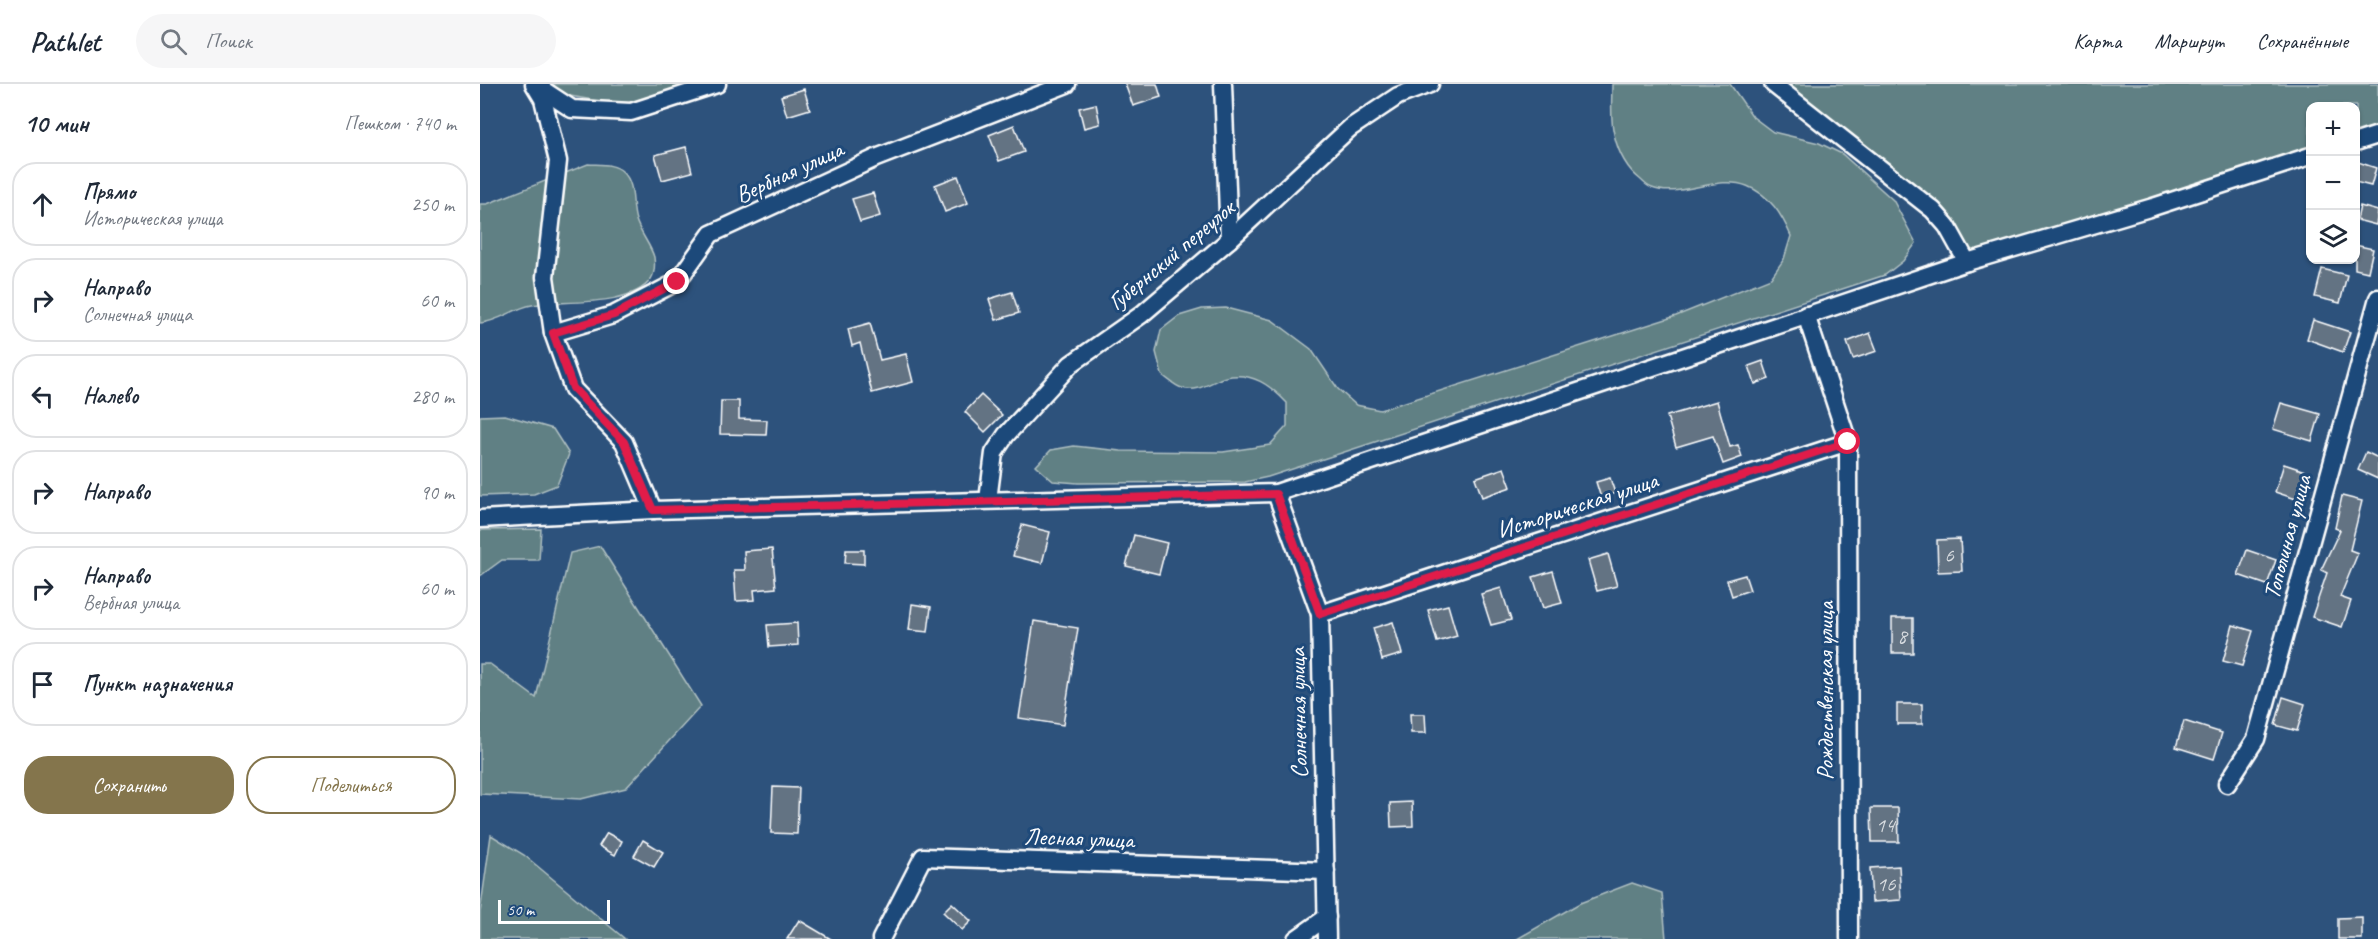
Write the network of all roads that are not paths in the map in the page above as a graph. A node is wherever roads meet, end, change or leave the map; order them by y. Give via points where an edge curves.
1 (534, 84) edge
2 (717, 84) edge
3 (1067, 84) edge
4 (1223, 84) edge
5 (1430, 84) edge
6 (1773, 84) edge
7 (2378, 135) edge
8 (2360, 140) edge
9 (2306, 157) edge
10 (1229, 240) junction
11 (1967, 262) junction
12 (2378, 298) edge
13 (1806, 315) junction
14 (553, 333) junction
15 (1848, 442) junction
16 (1276, 494) junction
17 (988, 500) junction
18 (653, 510) junction
19 (480, 519) edge
20 (1320, 614) junction
21 (2227, 784) dead end
22 (1326, 871) junction
23 (1327, 917) junction
24 (881, 939) edge
25 (1296, 939) edge
26 (1327, 939) edge
27 (1849, 939) edge

1 - 2 street via 572,109 631,112
1 - 14 street via 543,99 558,161 545,277
3 - 14 street, Вербная улица via 876,158 711,234 677,282 614,315
4 - 10 street
5 - 10 street, Губернский переулок via 1398,96 1350,128
6 - 11 street via 1933,210
7 - 8 street
9 - 11 street
10 - 17 street, Губернский переулок via 1141,315 1071,364 994,453
11 - 13 street
12 - 21 street, Тополиная улица via 2256,739
13 - 15 street, Рождественская улица
13 - 16 street
14 - 18 street via 573,388 624,442
15 - 20 street, Историческая улица
15 - 27 street, Рождественская улица
16 - 17 street
16 - 20 street, Солнечная улица
17 - 18 street
18 - 19 street
20 - 22 street, Солнечная улица
22 - 23 street, Солнечная улица
22 - 24 street, Лесная улица via 923,857
23 - 25 street
23 - 26 street, Солнечная улица

